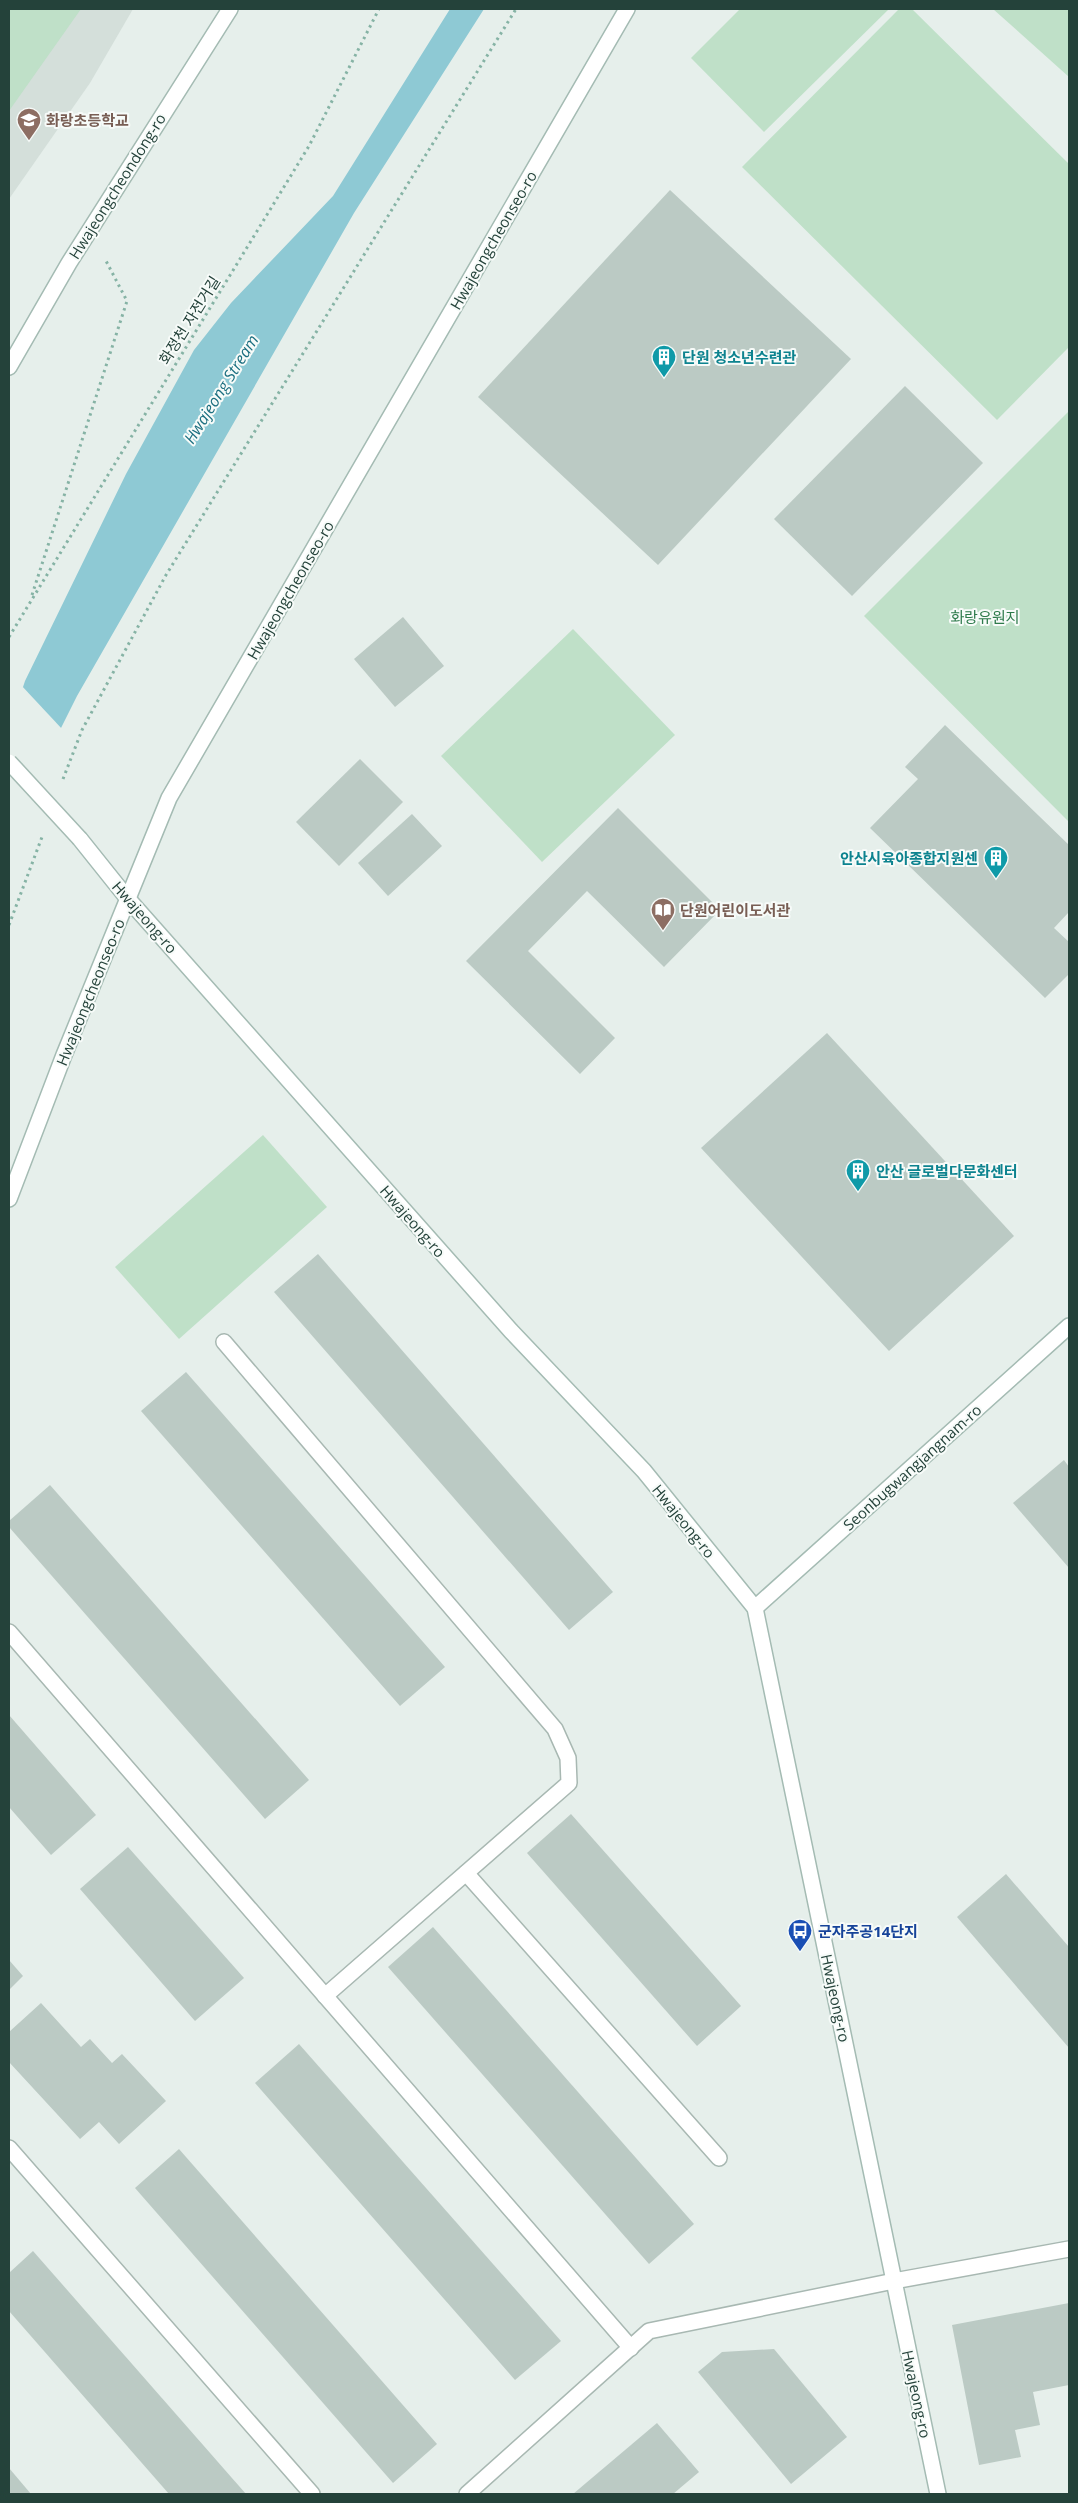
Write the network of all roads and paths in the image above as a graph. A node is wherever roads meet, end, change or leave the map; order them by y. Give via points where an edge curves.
1 (230, 9) edge
2 (379, 9) edge
3 (516, 9) edge
4 (627, 9) edge
5 (90, 230) junction
6 (9, 367) edge
7 (30, 601) junction
8 (9, 637) edge
9 (9, 762) edge
10 (61, 785) dead end
11 (44, 832) dead end
12 (128, 899) junction
13 (9, 925) edge
14 (9, 1199) edge
15 (1069, 1326) edge
16 (224, 1342) dead end
17 (755, 1608) junction
18 (9, 1632) edge
19 (466, 1873) junction
20 (326, 1996) junction
21 (9, 2148) edge
22 (719, 2158) dead end
23 (1069, 2249) edge
24 (894, 2281) junction
25 (631, 2348) junction
26 (312, 2494) edge
27 (467, 2494) edge
28 (938, 2494) edge

1 - 5 street, Hwajeongcheondong-ro
2 - 7 path, 화정천 자전거길 via 309,146
3 - 10 path via 166,575 82,730
4 - 12 street, Hwajeongcheonseo-ro via 169,798
5 - 6 street, Hwajeongcheondong-ro via 34,319
5 - 7 path via 127,301
7 - 8 path, 화정천 자전거길
9 - 12 street, Hwajeong-ro, bridge via 80,839
11 - 13 path
12 - 14 street, Hwajeongcheonseo-ro
12 - 17 street, Hwajeong-ro via 511,1332 644,1471
15 - 17 street, Seonbugwangjangnam-ro
16 - 19 street via 555,1729 568,1758 570,1783
17 - 24 street, Hwajeong-ro
18 - 20 street
19 - 20 street
19 - 22 street
20 - 25 street
21 - 26 street
23 - 24 street
24 - 25 street via 649,2331
24 - 28 street, Hwajeong-ro
25 - 27 street

